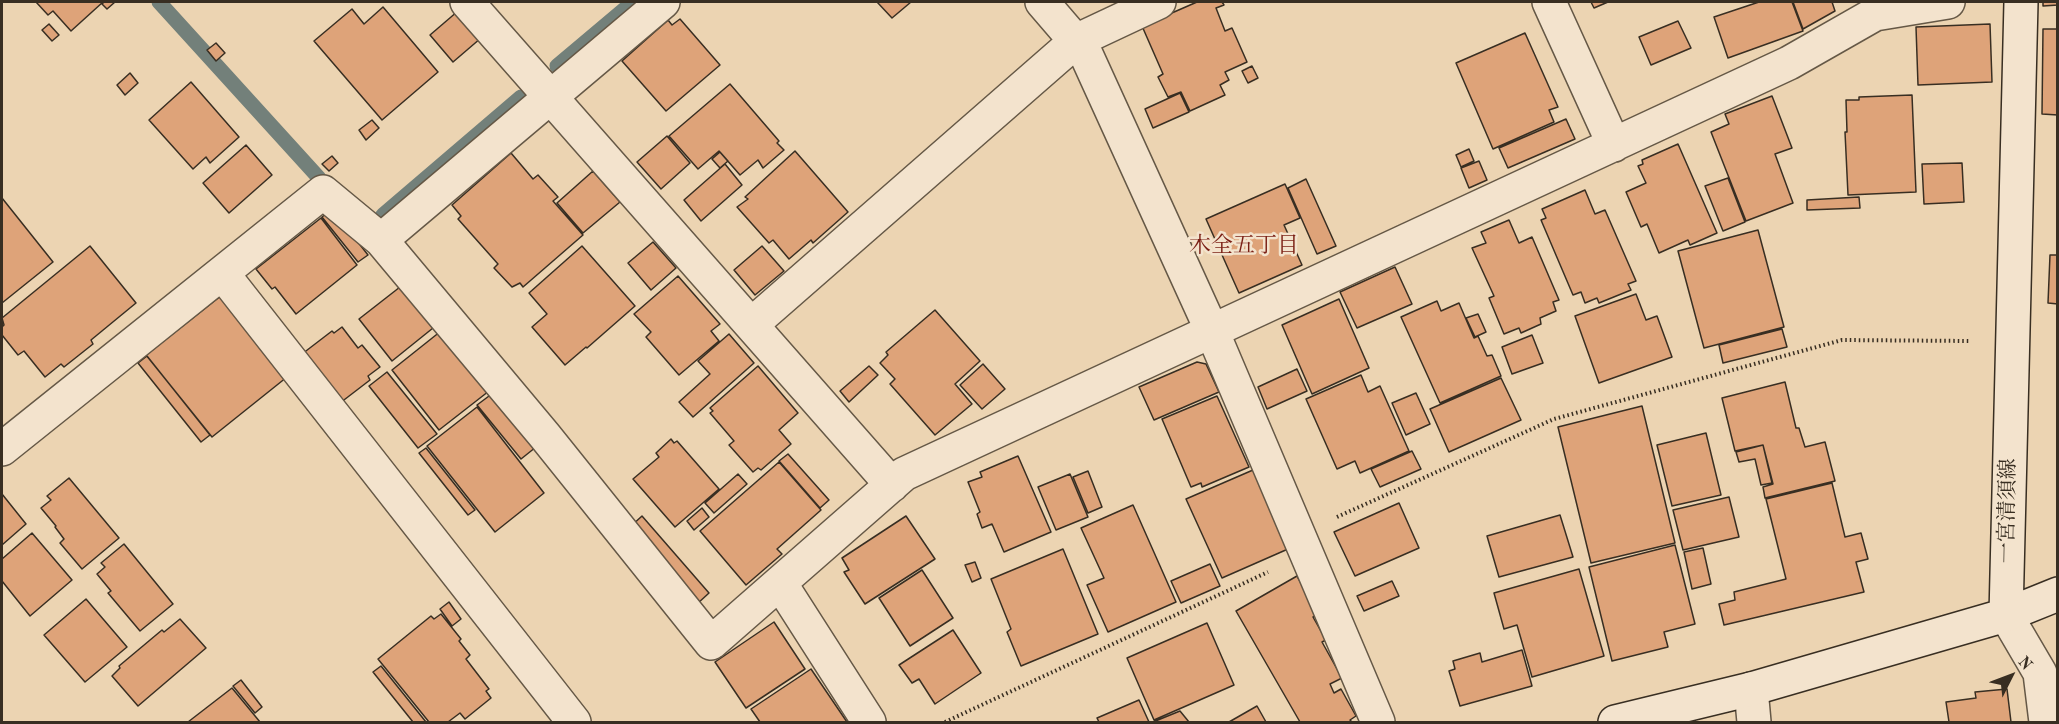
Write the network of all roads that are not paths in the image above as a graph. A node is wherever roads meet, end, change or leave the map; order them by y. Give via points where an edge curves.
1 (467, 2) edge
2 (663, 2) edge
3 (1042, 2) edge
4 (1159, 2) edge
5 (1550, 2) edge
6 (1948, 2) edge
7 (2021, 2) edge
8 (1076, 41) junction
9 (551, 98) junction
10 (1614, 145) junction
11 (381, 240) junction
12 (222, 273) junction
13 (751, 325) junction
14 (1212, 331) junction
15 (2, 449) edge
16 (892, 486) junction
17 (780, 583) junction
18 (2058, 594) edge
19 (2006, 615) junction
20 (1751, 689) junction
21 (574, 723) edge
22 (869, 723) edge
23 (1378, 723) edge
24 (1616, 723) edge
25 (1754, 723) edge
26 (2046, 723) edge

1 - 9 street
2 - 9 street
3 - 8 street
4 - 8 street
5 - 10 street
6 - 10 street via 1875,14 1790,63
7 - 19 street, 一宮清須線
8 - 13 street
8 - 14 street via 1085,52
9 - 11 street
9 - 13 street
10 - 14 street
11 - 12 street via 324,192
11 - 17 street via 711,643
12 - 15 street
12 - 21 street
13 - 16 street
14 - 16 street via 904,474
14 - 23 street
16 - 17 street
17 - 22 street
18 - 19 street
19 - 20 street
19 - 26 street via 2040,673
20 - 24 street
20 - 25 street

